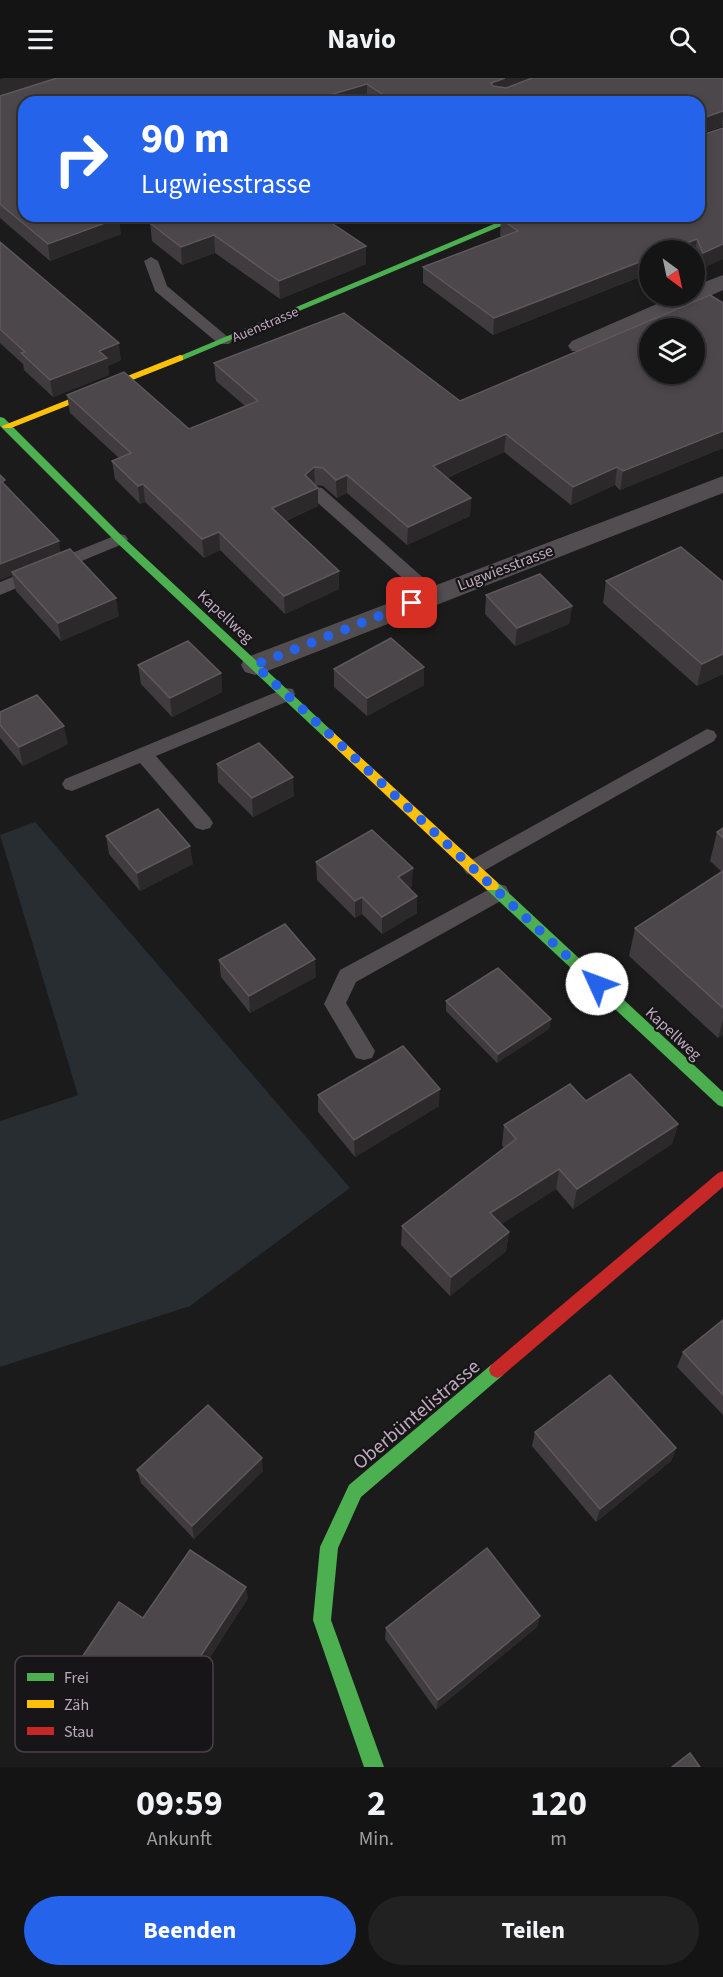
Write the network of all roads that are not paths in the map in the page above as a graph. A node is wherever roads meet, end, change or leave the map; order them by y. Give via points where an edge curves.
1 (507, 222) edge
2 (151, 261) dead end
3 (723, 282) edge
4 (705, 290) edge
5 (669, 306) edge
6 (224, 341) junction
7 (580, 346) dead end
8 (4, 423) edge
9 (723, 484) edge
10 (316, 492) edge
11 (119, 539) junction
12 (0, 589) edge
13 (432, 595) junction
14 (255, 665) junction
15 (286, 694) junction
16 (707, 736) dead end
17 (144, 754) junction
18 (72, 784) dead end
19 (203, 823) dead end
20 (473, 868) junction
21 (499, 892) junction
22 (364, 1052) dead end
23 (719, 1091) edge
24 (723, 1178) edge
25 (374, 1767) edge

1 - 6 street, Auenstrasse
2 - 6 lane via 160,288
3 - 4 street
5 - 7 street
6 - 8 street, Auenstrasse
8 - 11 street, Kapellweg
9 - 13 street, Lugwiesstrasse
10 - 13 lane
11 - 12 lane
11 - 14 street, Kapellweg
13 - 14 street, Lugwiesstrasse
14 - 15 street, Kapellweg
15 - 17 lane
15 - 20 street, Kapellweg
16 - 20 lane
17 - 18 lane
17 - 19 lane
20 - 21 street, Kapellweg
21 - 22 lane via 348,976 334,1004
21 - 23 street, Kapellweg
24 - 25 street, Oberbüntelistrasse via 356,1491 329,1547 321,1620

